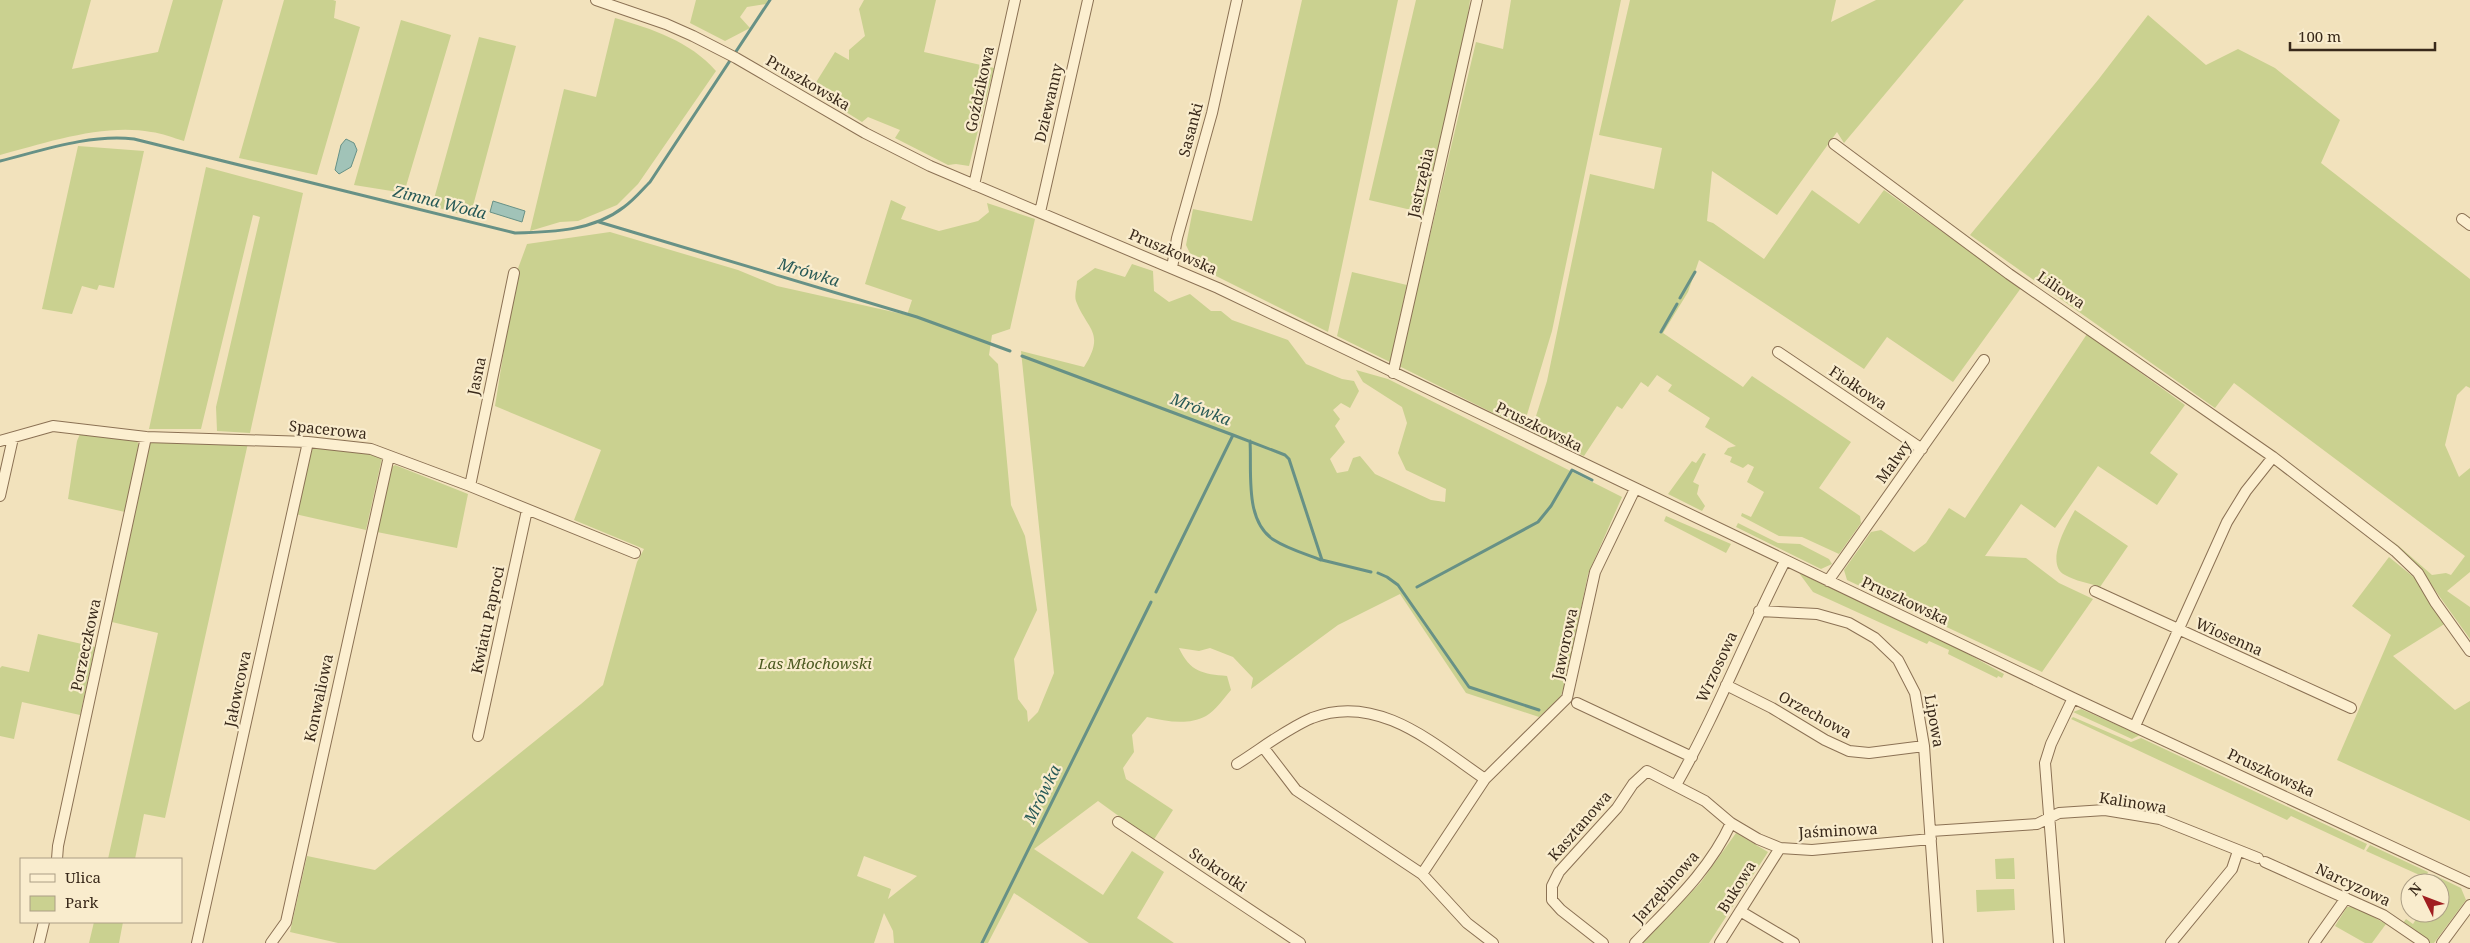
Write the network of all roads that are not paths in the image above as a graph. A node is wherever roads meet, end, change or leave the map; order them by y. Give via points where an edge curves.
1 (596, 0) edge
2 (1015, 0) edge
3 (1088, 0) edge
4 (1237, 0) edge
5 (1476, 0) edge
6 (620, 4) edge
7 (1834, 144) dead end
8 (974, 185) junction
9 (1040, 212) junction
10 (1172, 268) junction
11 (514, 273) dead end
12 (1778, 352) dead end
13 (1984, 360) dead end
14 (1394, 373) junction
15 (146, 437) junction
16 (13, 438) junction
17 (0, 442) edge
18 (308, 442) junction
19 (1922, 449) junction
20 (389, 456) junction
21 (2273, 457) junction
22 (470, 486) junction
23 (1636, 490) junction
24 (0, 496) edge
25 (527, 510) junction
26 (635, 553) dead end
27 (1785, 561) junction
28 (1828, 581) junction
29 (2096, 591) dead end
30 (1759, 611) junction
31 (2178, 630) junction
32 (2470, 651) edge
33 (1726, 685) junction
34 (2073, 698) junction
35 (1577, 703) dead end
36 (2351, 708) dead end
37 (2135, 726) junction
38 (478, 736) dead end
39 (1924, 746) junction
40 (1263, 747) junction
41 (1692, 757) junction
42 (1237, 764) dead end
43 (1647, 771) joint
44 (1486, 779) junction
45 (1676, 785) junction
46 (2049, 818) junction
47 (1118, 822) dead end
48 (1731, 823) junction
49 (1931, 835) junction
50 (1780, 848) junction
51 (2238, 851) junction
52 (57, 858) edge
53 (2261, 860) joint
54 (1422, 874) junction
55 (2470, 883) edge
56 (2346, 898) junction
57 (2470, 905) edge
58 (1740, 912) junction
59 (44, 923) edge
60 (39, 943) edge
61 (198, 943) edge
62 (270, 943) edge
63 (1300, 943) edge
64 (1493, 943) edge
65 (1603, 943) edge
66 (1635, 943) edge
67 (1720, 943) edge
68 (1794, 943) edge
69 (1938, 943) edge
70 (2059, 943) edge
71 (2171, 943) edge
72 (2314, 943) edge
73 (2424, 943) edge
74 (2442, 943) edge

1 - 6 street, Pruszkowska
2 - 8 street, Goździkowa
3 - 9 street, Dziewanny
4 - 10 street, Sasanki
5 - 14 street, Jastrzębia
6 - 8 street, Pruszkowska via 732,56 873,138
7 - 21 street, Liliowa via 2009,274
8 - 9 street, Pruszkowska
9 - 10 street, Pruszkowska
10 - 14 street, Pruszkowska
11 - 22 street, Jasna
12 - 19 street, Fiołkowa
13 - 19 street, Malwy
14 - 23 street, Pruszkowska
15 - 16 street, Spacerowa via 53,426
15 - 18 street, Spacerowa
15 - 52 street, Porzeczkowa
16 - 17 street, Spacerowa
16 - 24 street
18 - 20 street, Spacerowa via 371,449
18 - 61 street, Jałowcowa
19 - 28 street, Malwy
20 - 22 street, Spacerowa
20 - 62 street, Konwaliowa via 286,922
21 - 31 street via 2227,522
21 - 32 street, Liliowa via 2395,551 2418,573
22 - 25 street, Spacerowa
23 - 27 street, Pruszkowska
23 - 44 street, Jaworowa via 1595,572 1567,698
25 - 26 street, Spacerowa
25 - 38 street, Kwiatu Paproci
27 - 28 street, Pruszkowska
27 - 30 street, Wrzosowa
28 - 34 street, Pruszkowska
29 - 31 street, Wiosenna
30 - 33 street, Wrzosowa
30 - 39 street, Lipowa via 1817,614 1849,623 1875,638 1898,660 1915,693
31 - 36 street, Wiosenna
31 - 37 street
33 - 39 street, Orzechowa via 1849,751 1869,753
33 - 41 street, Wrzosowa
34 - 37 street, Pruszkowska
34 - 46 street via 2045,763
35 - 41 street
37 - 55 street, Pruszkowska
39 - 49 street, Lipowa
40 - 42 street
40 - 44 street via 1314,718 1343,712 1371,713 1405,725
40 - 54 street via 1296,790
41 - 45 street, Wrzosowa
43 - 45 street, Jaśminowa
43 - 65 street, Kasztanowa via 1560,872 1552,886 1552,900
44 - 54 street, Jaworowa
45 - 48 street, Jaśminowa via 1705,801
46 - 49 street, Kalinowa via 2037,824
46 - 51 street, Kalinowa via 2059,813 2105,810 2160,819
46 - 70 street
47 - 63 street, Stokrotki
48 - 50 street, Jaśminowa
48 - 66 street, Jarzębinowa via 1698,878
49 - 50 street, Jaśminowa via 1812,850
49 - 69 street, Lipowa
50 - 58 street, Bukowa
51 - 53 street, Kalinowa
51 - 71 street via 2232,869
53 - 56 street, Narcyzowa
54 - 64 street via 1467,923
56 - 72 street
56 - 73 street, Narcyzowa via 2383,915
57 - 74 street
58 - 67 street, Bukowa
58 - 68 street
59 - 60 street

